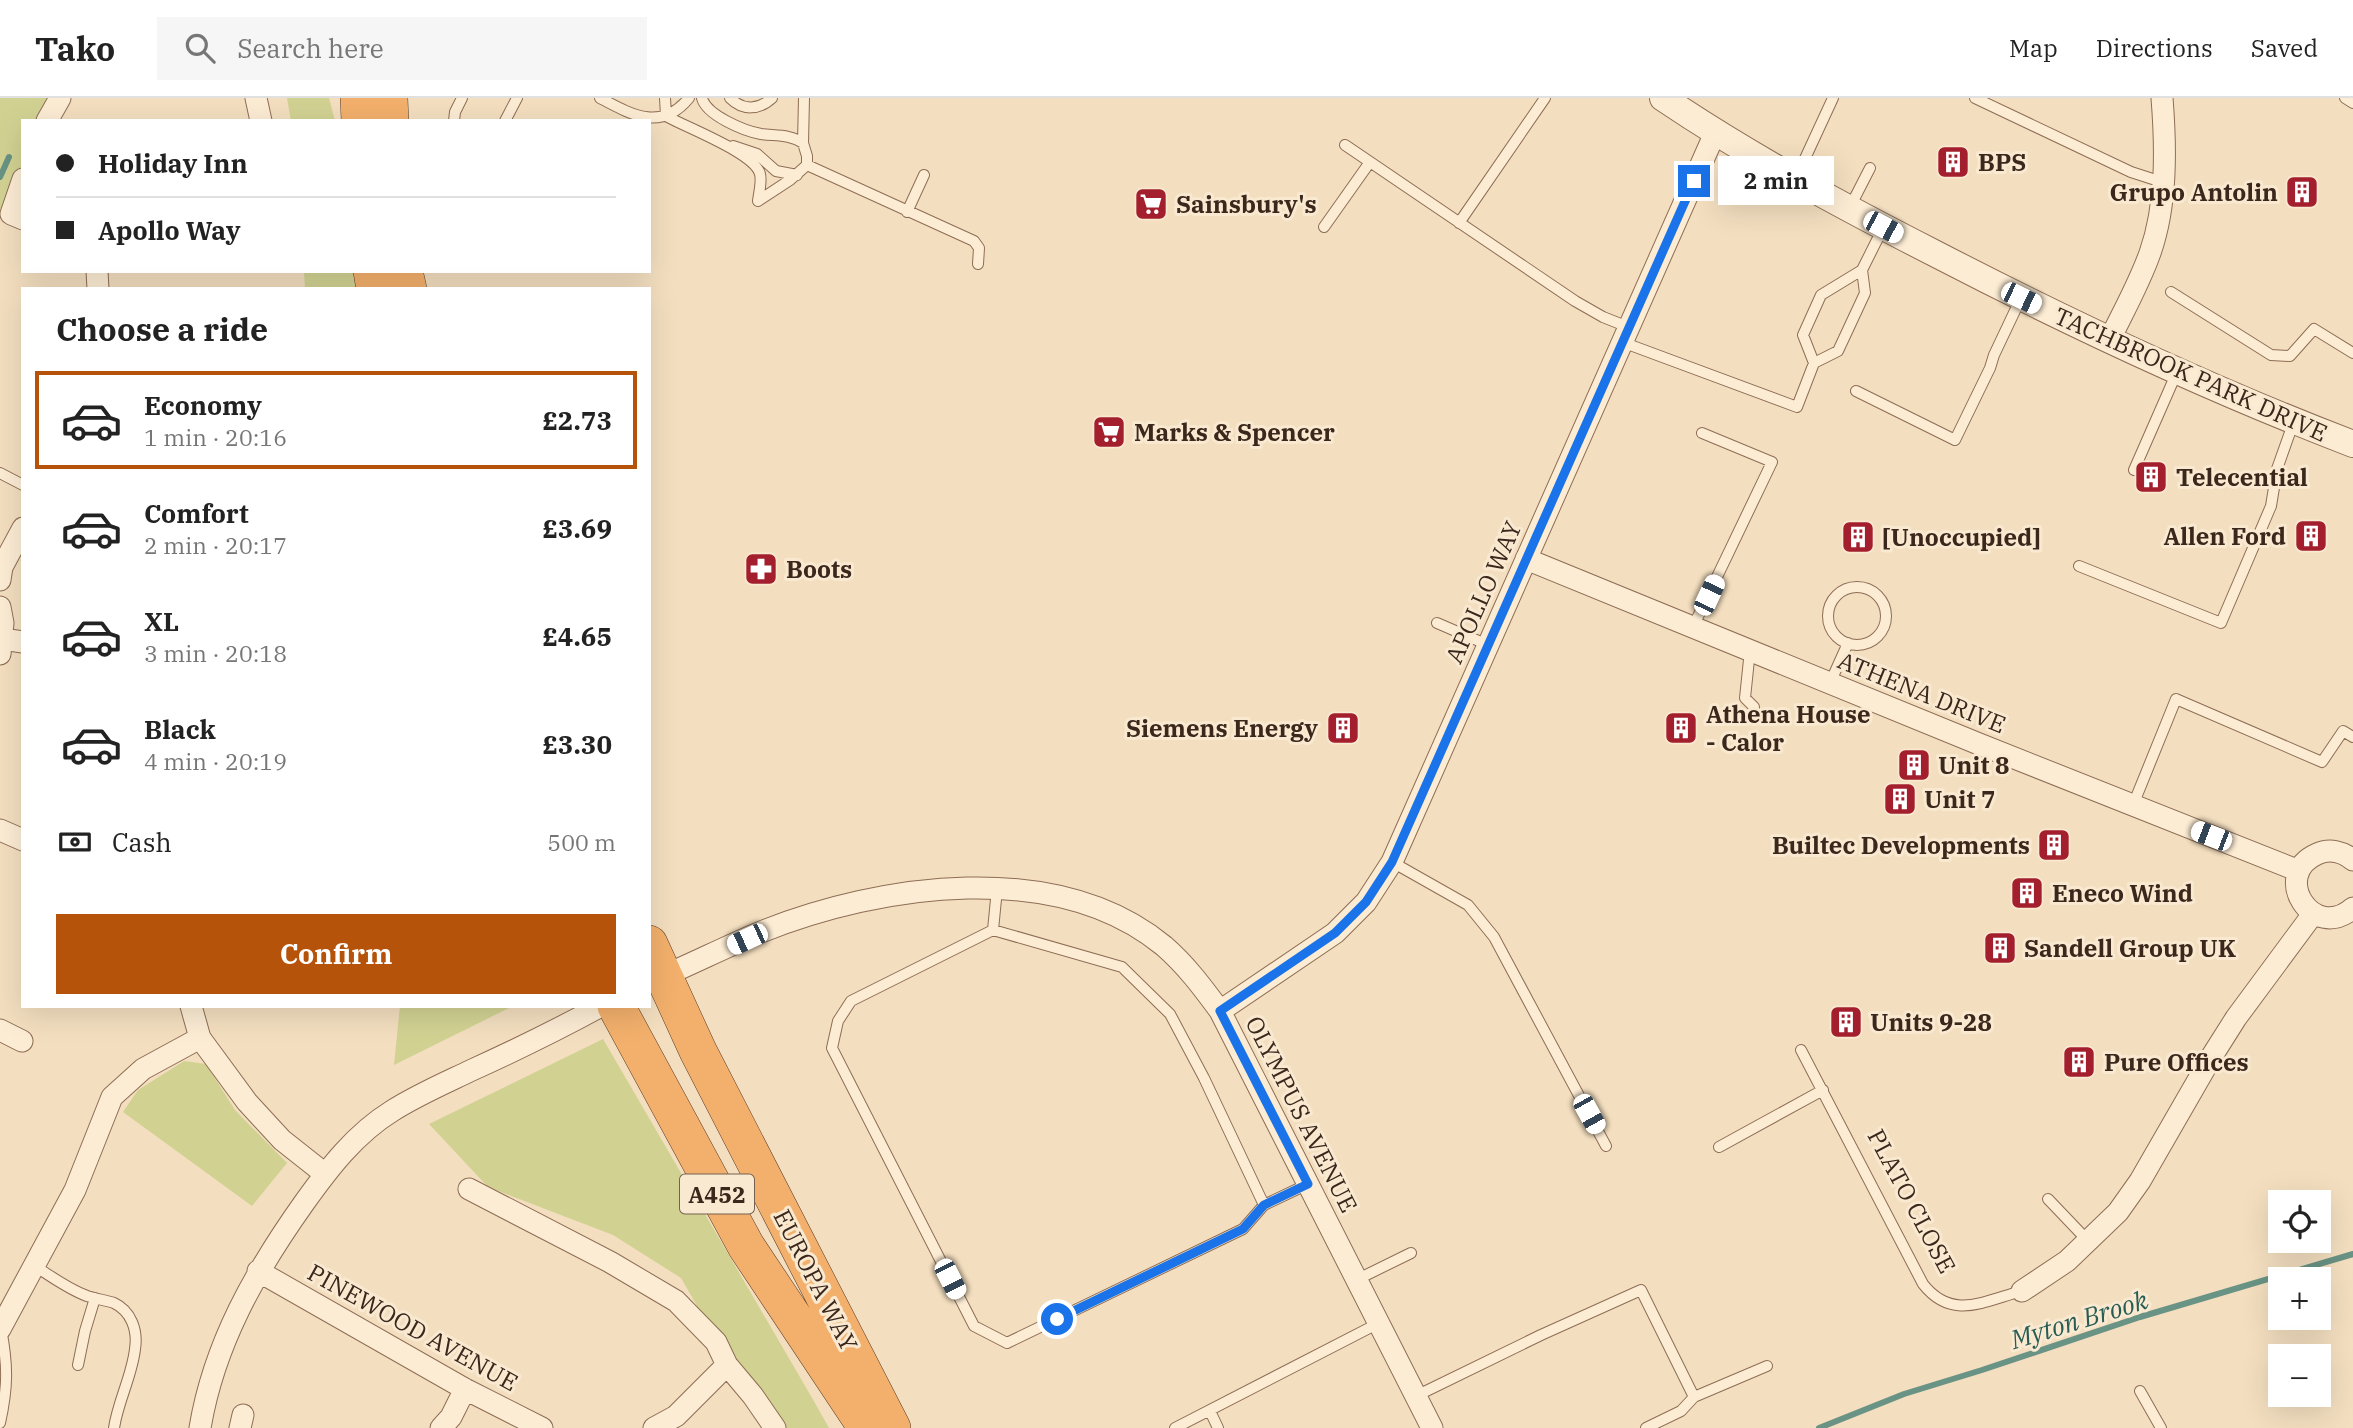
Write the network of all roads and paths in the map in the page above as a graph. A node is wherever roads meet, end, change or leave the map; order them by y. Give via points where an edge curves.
1 (60, 98) edge
2 (256, 98) edge
3 (359, 98) edge
4 (389, 98) edge
5 (462, 98) edge
6 (517, 98) edge
7 (600, 98) edge
8 (665, 98) edge
9 (689, 98) edge
10 (702, 98) edge
11 (730, 98) edge
12 (772, 98) edge
13 (804, 98) edge
14 (1545, 98) edge
15 (1663, 98) edge
16 (1833, 98) edge
17 (1975, 98) edge
18 (2162, 98) edge
19 (2345, 98) edge
20 (2353, 103) edge
21 (666, 116) junction
22 (48, 119) edge
23 (261, 119) edge
24 (360, 119) edge
25 (390, 119) edge
26 (454, 119) edge
27 (506, 119) edge
28 (1715, 133) junction
29 (723, 143) junction
30 (803, 143) junction
31 (1345, 145) dead end
32 (1370, 162) junction
33 (1870, 168) dead end
34 (802, 170) junction
35 (924, 175) dead end
36 (1795, 178) junction
37 (2162, 181) junction
38 (21, 192) edge
39 (1849, 209) junction
40 (907, 212) junction
41 (17, 217) edge
42 (1459, 223) junction
43 (1324, 228) dead end
44 (1878, 237) junction
45 (978, 264) dead end
46 (1862, 270) junction
47 (2171, 292) dead end
48 (2021, 298) junction
49 (1625, 334) junction
50 (2109, 341) junction
51 (2353, 353) edge
52 (1814, 363) junction
53 (2177, 372) junction
54 (1856, 391) dead end
55 (2294, 421) junction
56 (1702, 433) dead end
57 (2353, 444) edge
58 (2134, 470) dead end
59 (0, 473) edge
60 (21, 484) edge
61 (21, 532) edge
62 (1526, 559) junction
63 (2079, 566) dead end
64 (0, 580) edge
65 (0, 607) edge
66 (1437, 623) dead end
67 (1693, 627) junction
68 (1848, 643) junction
69 (8, 645) edge
70 (1488, 645) junction
71 (1750, 650) junction
72 (1830, 683) junction
73 (1754, 707) dead end
74 (2353, 737) edge
75 (2133, 805) junction
76 (0, 830) edge
77 (21, 839) edge
78 (2349, 850) edge
79 (1392, 862) junction
80 (2299, 871) junction
81 (997, 889) junction
82 (2351, 912) edge
83 (2313, 914) junction
84 (993, 930) junction
85 (654, 968) edge
86 (192, 1008) edge
87 (597, 1008) edge
88 (618, 1008) edge
89 (1220, 1011) junction
90 (0, 1030) edge
91 (200, 1038) junction
92 (22, 1041) dead end
93 (1801, 1050) dead end
94 (1823, 1090) junction
95 (1606, 1146) dead end
96 (1719, 1147) dead end
97 (325, 1174) junction
98 (1308, 1184) junction
99 (469, 1189) dead end
100 (2048, 1199) dead end
101 (1264, 1205) junction
102 (2089, 1242) junction
103 (1411, 1253) dead end
104 (35, 1266) junction
105 (258, 1271) junction
106 (1356, 1280) junction
107 (2022, 1291) joint
108 (95, 1298) junction
109 (1379, 1323) junction
110 (1, 1329) edge
111 (78, 1365) dead end
112 (727, 1365) junction
113 (1767, 1366) dead end
114 (831, 1371) junction
115 (465, 1389) junction
116 (2140, 1391) dead end
117 (1416, 1396) junction
118 (1694, 1397) junction
119 (1210, 1411) junction
120 (0, 1423) edge
121 (114, 1428) edge
122 (200, 1428) edge
123 (441, 1428) edge
124 (542, 1428) edge
125 (654, 1428) edge
126 (775, 1428) edge
127 (867, 1428) edge
128 (892, 1428) edge
129 (1175, 1428) edge
130 (1218, 1428) edge
131 (1432, 1428) edge
132 (1646, 1428) edge
133 (2161, 1428) edge

1 - 22 street
2 - 23 street
3 - 24 highway
4 - 25 highway
5 - 26 lane
6 - 27 lane
7 - 21 lane via 646,119
8 - 21 lane
9 - 21 lane
10 - 30 lane via 707,109 749,130
11 - 12 lane via 738,105 757,108
13 - 30 lane
14 - 42 lane
15 - 28 street, TACHBROOK PARK DRIVE
16 - 36 lane
17 - 37 lane via 2132,172
18 - 37 street
19 - 20 lane
21 - 29 lane
28 - 36 street, TACHBROOK PARK DRIVE
28 - 49 street, APOLLO WAY
29 - 34 lane via 757,154 776,171
29 - 34 lane via 758,169 758,201
30 - 34 lane via 807,156
31 - 32 lane
32 - 42 lane
32 - 43 lane
33 - 39 lane
34 - 40 lane
35 - 40 lane
36 - 39 street, TACHBROOK PARK DRIVE
37 - 50 street via 2150,252
38 - 41 street
39 - 44 street, TACHBROOK PARK DRIVE
40 - 45 lane via 974,241 979,248
42 - 49 lane
44 - 46 lane
44 - 48 street, TACHBROOK PARK DRIVE
46 - 52 lane via 1865,293 1838,351
46 - 52 lane via 1821,295 1803,335
47 - 51 lane via 2271,355 2290,356 2314,330
48 - 50 street, TACHBROOK PARK DRIVE
48 - 54 lane via 1955,440
49 - 52 lane via 1797,407
49 - 62 street, APOLLO WAY
50 - 53 street, TACHBROOK PARK DRIVE
53 - 55 street, TACHBROOK PARK DRIVE
53 - 58 lane
55 - 57 street, TACHBROOK PARK DRIVE
55 - 63 lane via 2277,469 2271,506 2221,623
56 - 67 lane via 1772,462
59 - 60 lane
61 - 64 street
62 - 67 street, ATHENA DRIVE
62 - 70 street, APOLLO WAY
65 - 69 street
66 - 70 lane
67 - 71 street, ATHENA DRIVE
68 - 68 lane via 1830,628 1829,609 1846,588 1864,587 1885,605 1886,625 1873,641
68 - 72 lane
70 - 79 street, APOLLO WAY
71 - 72 street, ATHENA DRIVE
71 - 73 lane via 1745,698
72 - 75 street, ATHENA DRIVE
74 - 75 lane via 2343,731 2322,762 2176,699
75 - 80 street, ATHENA DRIVE
76 - 77 street
78 - 80 street via 2322,852 2304,862
79 - 89 street, APOLLO WAY via 1366,902 1335,933
79 - 95 lane via 1468,905 1494,937
80 - 83 street via 2300,900
81 - 84 lane
81 - 85 street, OLYMPUS AVENUE via 911,894 838,908
81 - 89 street, OLYMPUS AVENUE via 1070,898 1134,926 1180,961
82 - 83 street via 2330,918
83 - 102 street, PLATO CLOSE via 2230,1028 2140,1181
84 - 101 lane via 1122,967 1170,1014
84 - 101 lane via 851,1002 838,1021 832,1048 974,1326 1007,1343 1243,1229
85 - 114 highway via 652,1011 658,1033 789,1280
85 - 128 highway, EUROPA WAY / A452
86 - 91 street
87 - 97 street via 391,1111 366,1130
88 - 114 highway, EUROPA WAY / A452 via 746,1246
89 - 98 street, OLYMPUS AVENUE
90 - 92 street
91 - 97 street via 247,1102 282,1140
91 - 104 street via 144,1069 112,1097 75,1190
93 - 94 lane, PLATO CLOSE
94 - 96 lane
94 - 107 lane, PLATO CLOSE via 1930,1293 1962,1307
97 - 105 street
98 - 101 lane
98 - 106 street, OLYMPUS AVENUE
99 - 112 street via 676,1301 716,1342
100 - 102 lane
102 - 107 street, PLATO CLOSE
103 - 106 lane
104 - 108 lane
104 - 110 street
105 - 115 street, PINEWOOD AVENUE
105 - 122 street via 226,1337
106 - 109 street, OLYMPUS AVENUE
108 - 111 lane
108 - 121 lane via 114,1303 134,1324 136,1348
109 - 117 street, OLYMPUS AVENUE
109 - 119 lane
110 - 120 lane via 8,1363
112 - 125 street via 676,1416
112 - 126 street
113 - 118 lane
114 - 127 highway, EUROPA WAY / A452
115 - 123 street
115 - 124 street, PINEWOOD AVENUE
116 - 133 lane
117 - 118 lane via 1641,1290
117 - 131 street, OLYMPUS AVENUE
118 - 132 lane via 1681,1411
119 - 129 lane
119 - 130 lane

